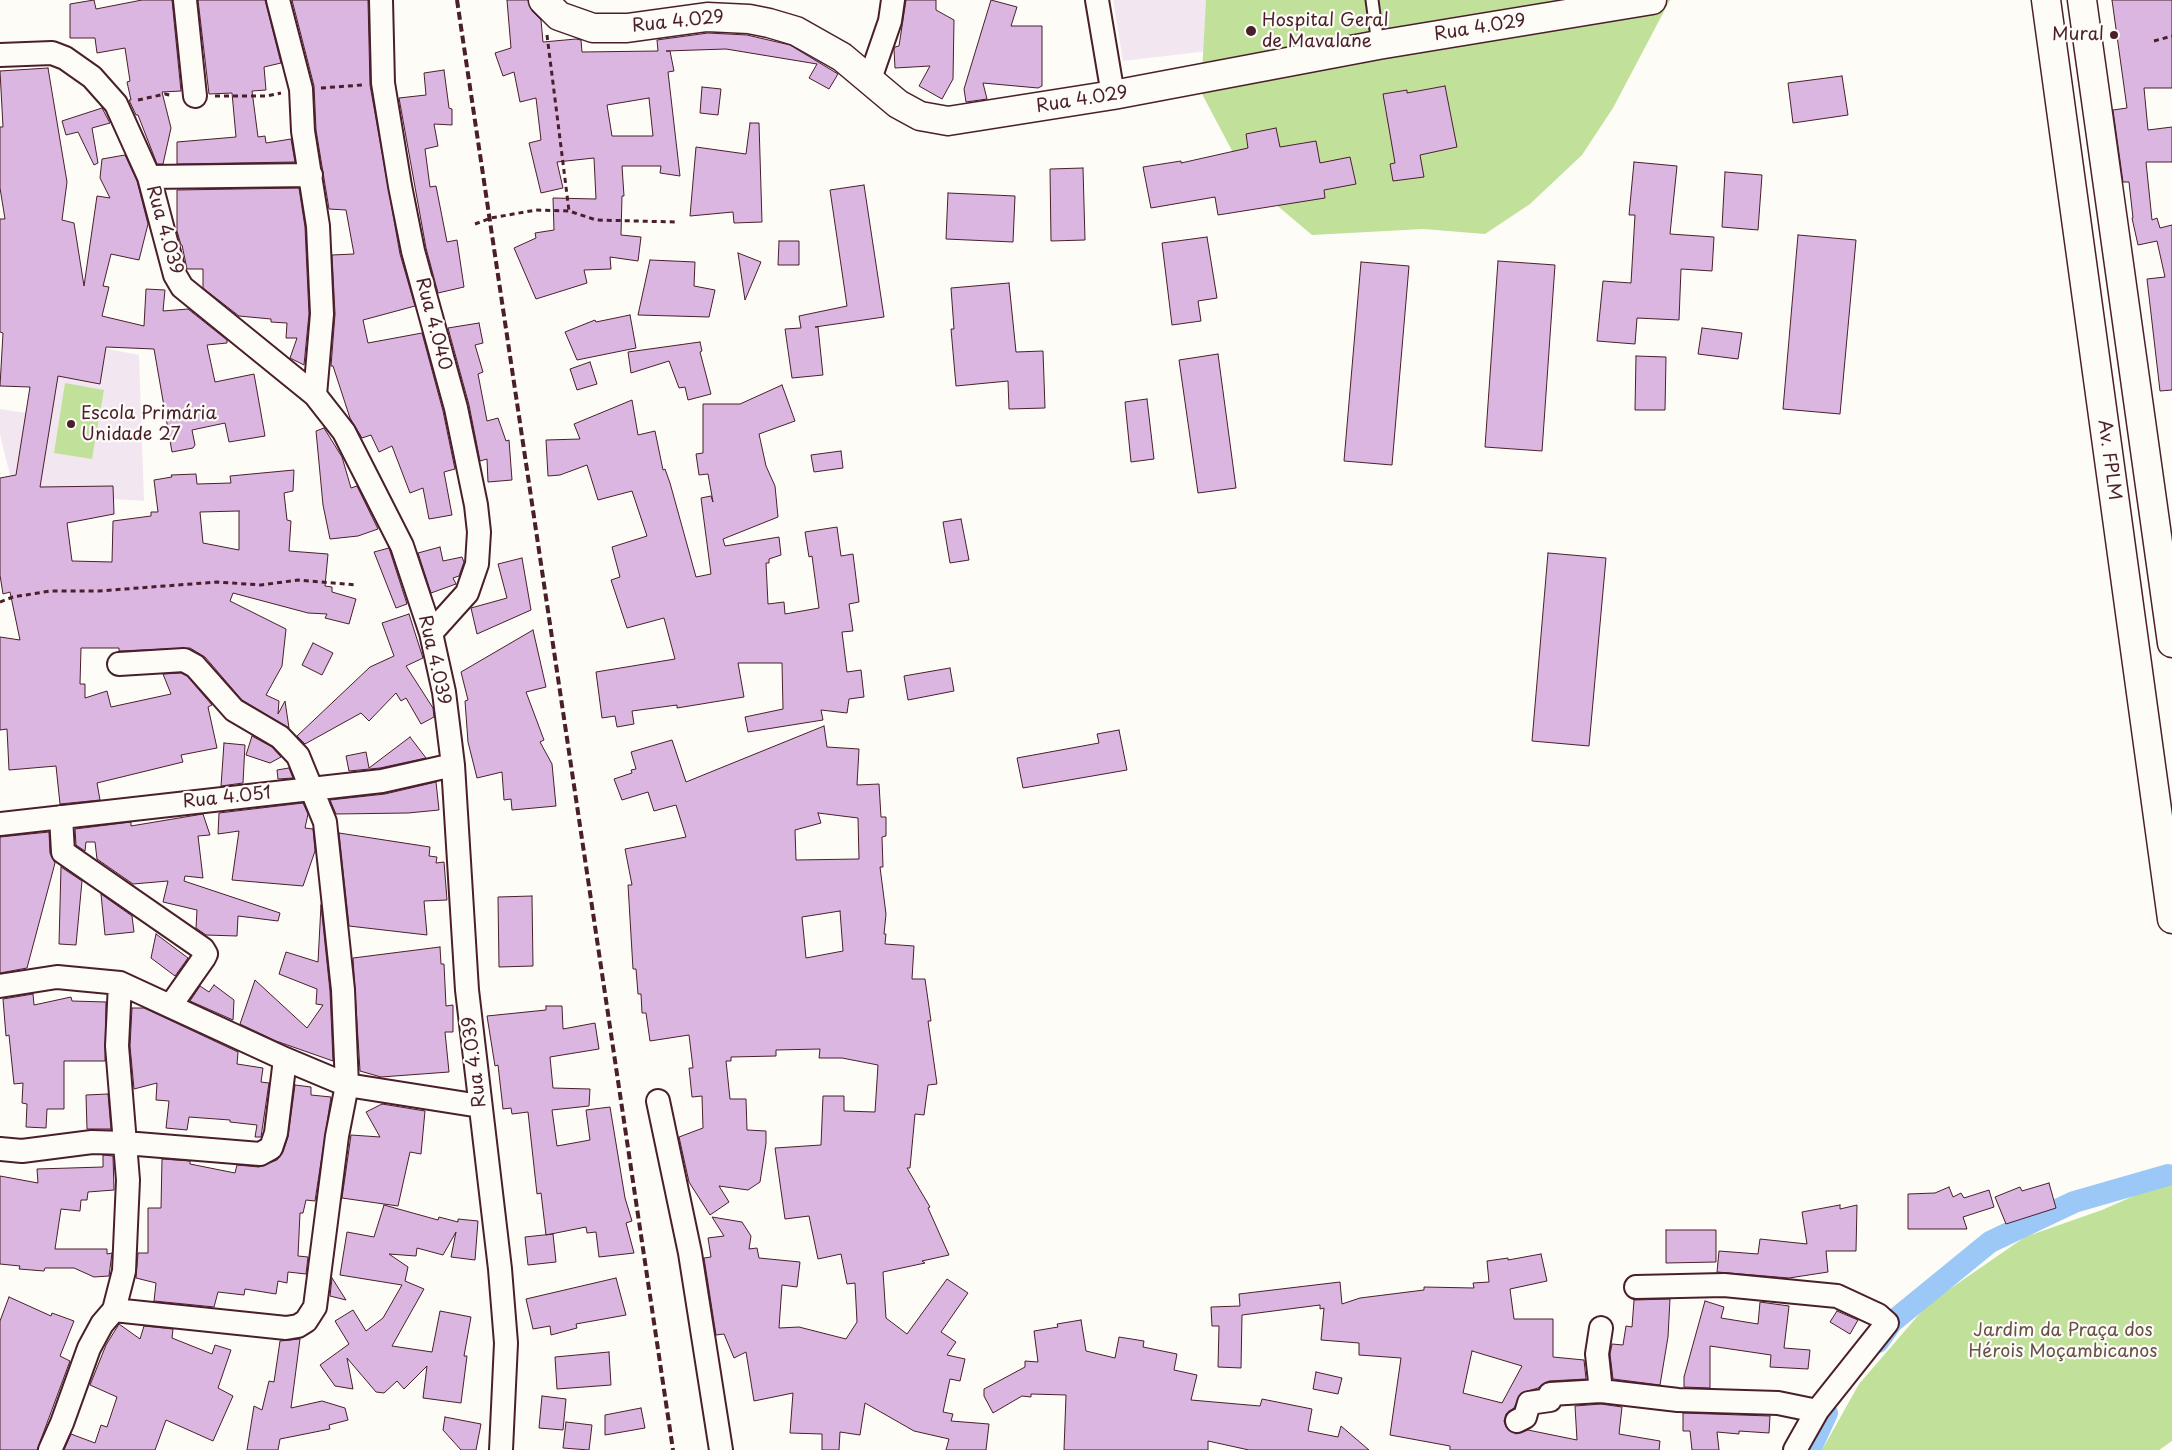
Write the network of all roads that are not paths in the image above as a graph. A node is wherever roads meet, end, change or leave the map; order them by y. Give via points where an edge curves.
1 (185, 0) edge
2 (278, 0) edge
3 (381, 0) edge
4 (893, 0) edge
5 (1097, 0) edge
6 (1372, 0) edge
7 (1652, 0) edge
8 (2046, 0) edge
9 (2082, 0) edge
10 (551, 8) edge
11 (1378, 45) junction
12 (0, 56) edge
13 (870, 79) junction
14 (195, 96) road end
15 (1112, 96) junction
16 (311, 175) junction
17 (148, 177) junction
18 (314, 395) junction
19 (431, 633) junction
20 (2172, 643) edge
21 (119, 664) dead end
22 (453, 765) junction
23 (310, 790) junction
24 (61, 817) junction
25 (0, 824) edge
26 (2172, 919) edge
27 (120, 983) junction
28 (0, 986) edge
29 (171, 1006) junction
30 (285, 1059) junction
31 (347, 1085) junction
32 (658, 1101) dead end
33 (480, 1106) junction
34 (125, 1143) junction
35 (0, 1150) edge
36 (1636, 1287) dead end
37 (114, 1310) junction
38 (1601, 1328) dead end
39 (1601, 1391) junction
40 (1817, 1411) junction
41 (1516, 1422) dead end
42 (50, 1450) edge
43 (501, 1450) edge
44 (721, 1450) edge
45 (1795, 1450) edge

1 - 14 street
2 - 16 street via 301,88 303,131
3 - 19 street, Rua 4.040 via 383,83 413,251 456,408 479,532 477,564 467,593
4 - 13 street via 890,21
5 - 15 street
6 - 11 lane
7 - 11 main road, Rua 4.029
8 - 26 main road, Av. FPLM
9 - 20 main road
10 - 13 main road, Rua 4.029 via 593,28 627,28 708,17 769,23 796,31 842,57
11 - 15 main road, Rua 4.029
12 - 17 street, Rua 4.039 via 52,54 65,58 92,77 116,104
13 - 15 main road, Rua 4.029 via 898,104 920,116 948,121
16 - 17 street
16 - 18 street via 318,226 322,314
17 - 18 street, Rua 4.039 via 175,275 182,287
18 - 19 street, Rua 4.039 via 344,432 402,546
19 - 22 street, Rua 4.039 via 444,692
21 - 23 street via 184,660 195,666 234,710 280,737 298,756
22 - 23 street, Rua 4.051 via 382,781
22 - 33 street, Rua 4.039 via 466,990
23 - 24 street, Rua 4.051
23 - 31 street via 325,822 343,990
24 - 25 street, Rua 4.051
24 - 29 street via 63,852 206,954
27 - 28 street via 57,977
27 - 29 street
27 - 34 street via 117,1046
29 - 30 street
30 - 31 street
30 - 34 street via 276,1133 271,1148 260,1154
31 - 33 street
31 - 37 street via 337,1136 315,1307 306,1321 286,1328
32 - 44 street via 690,1253
33 - 43 street, Rua 4.039 via 506,1343
34 - 35 street via 92,1142 22,1151
34 - 37 street via 128,1180 124,1271
36 - 40 street via 1724,1286 1837,1296 1878,1315 1886,1323
37 - 42 street via 89,1348
38 - 39 street via 1597,1354
39 - 40 street via 1678,1400 1778,1404
39 - 41 street via 1550,1394 1550,1400 1529,1403 1525,1417
40 - 45 street

